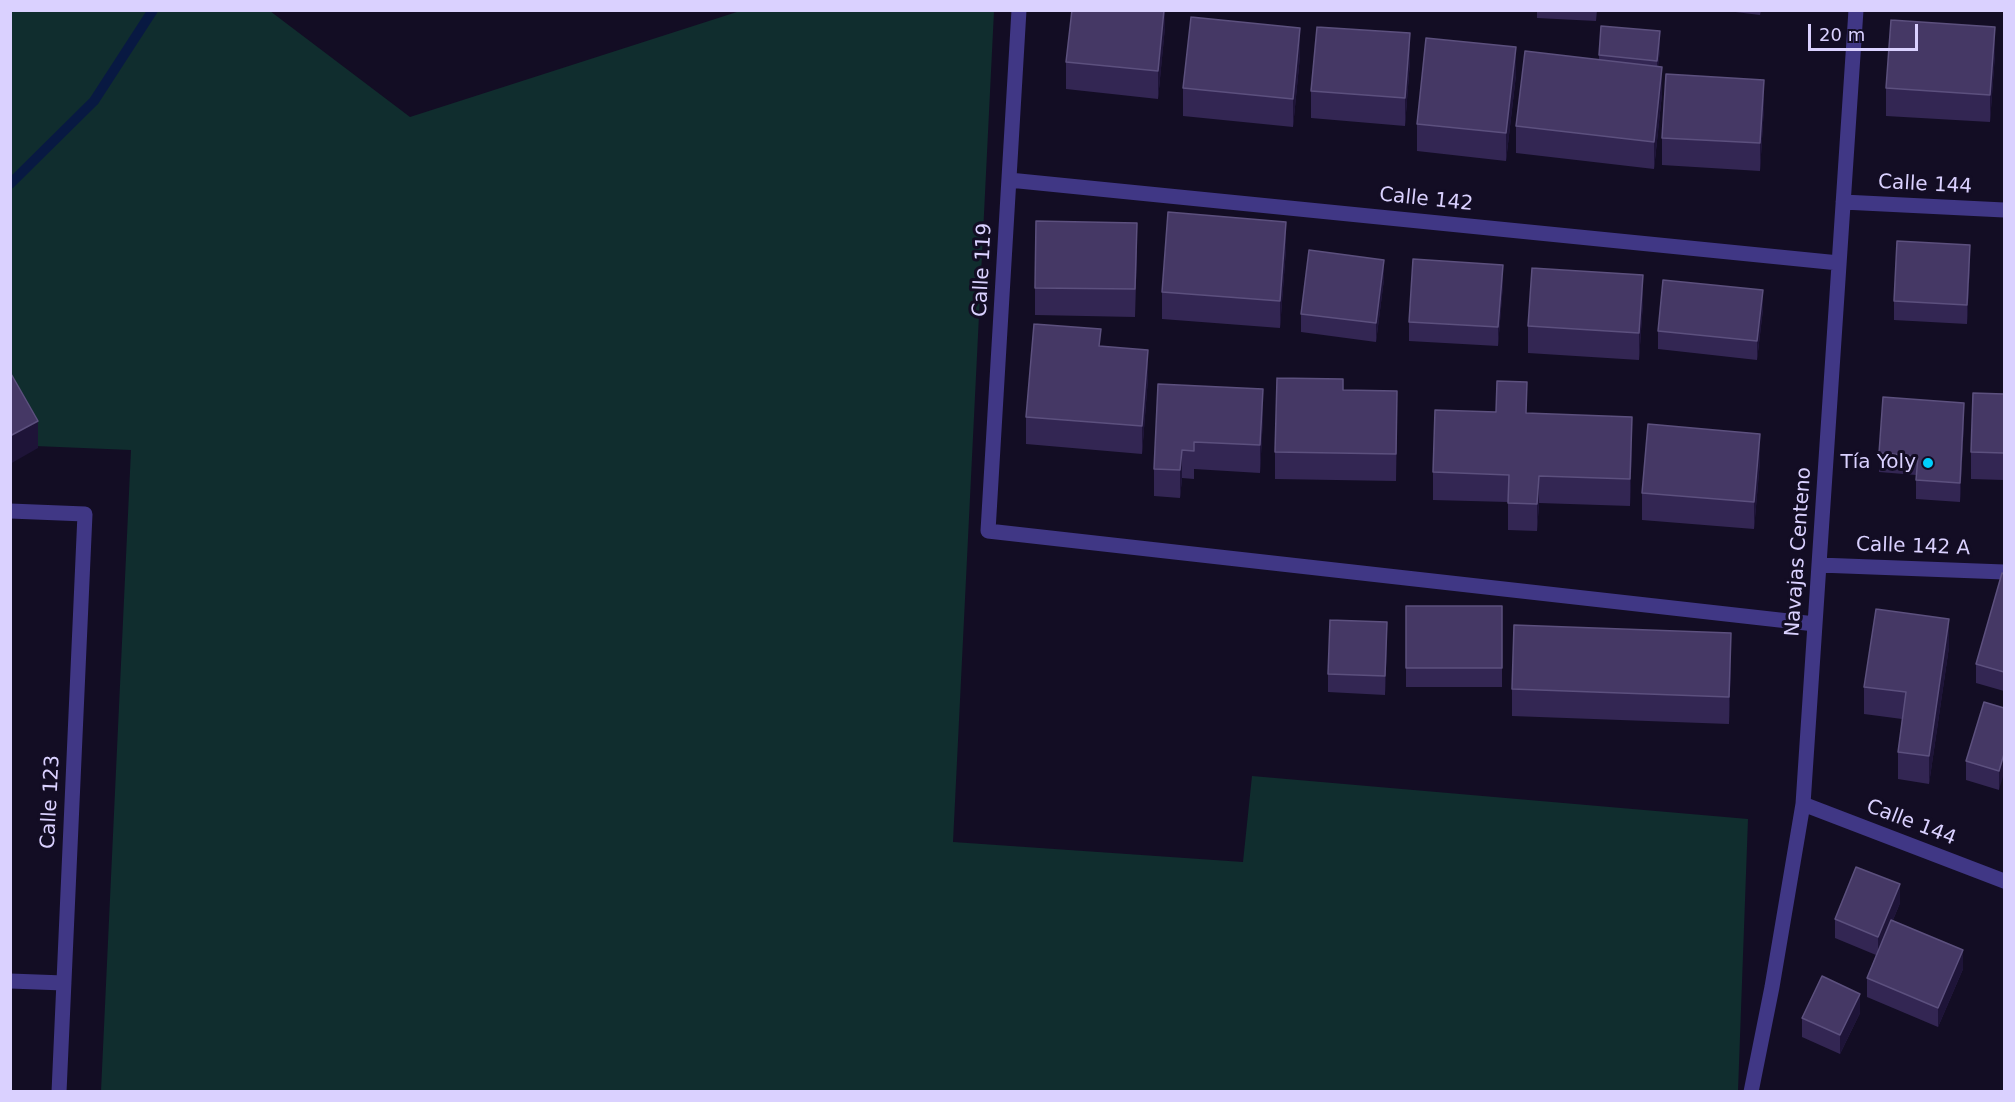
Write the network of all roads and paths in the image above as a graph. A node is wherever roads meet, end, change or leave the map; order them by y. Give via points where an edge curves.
1 (1019, 10) edge
2 (1856, 10) edge
3 (1009, 180) junction
4 (1843, 202) junction
5 (2004, 210) edge
6 (1839, 262) junction
7 (10, 511) edge
8 (1819, 565) junction
9 (2004, 572) edge
10 (1815, 624) junction
11 (1803, 804) junction
12 (2004, 881) edge
13 (10, 981) edge
14 (64, 983) junction
15 (59, 1092) edge
16 (1751, 1092) edge

1 - 3 street, Calle 119
2 - 4 street, Navajas Centeno
3 - 6 street, Calle 142
3 - 10 street, Calle 119 via 988,531
4 - 5 street, Calle 144
4 - 6 street, Navajas Centeno
6 - 8 street, Navajas Centeno
7 - 14 street, Calle 123 via 85,514
8 - 9 street, Calle 142 A
8 - 10 street, Navajas Centeno
10 - 11 street, Navajas Centeno
11 - 12 street, Calle 144
11 - 16 street, Navajas Centeno
13 - 14 street
14 - 15 street, Calle 123

